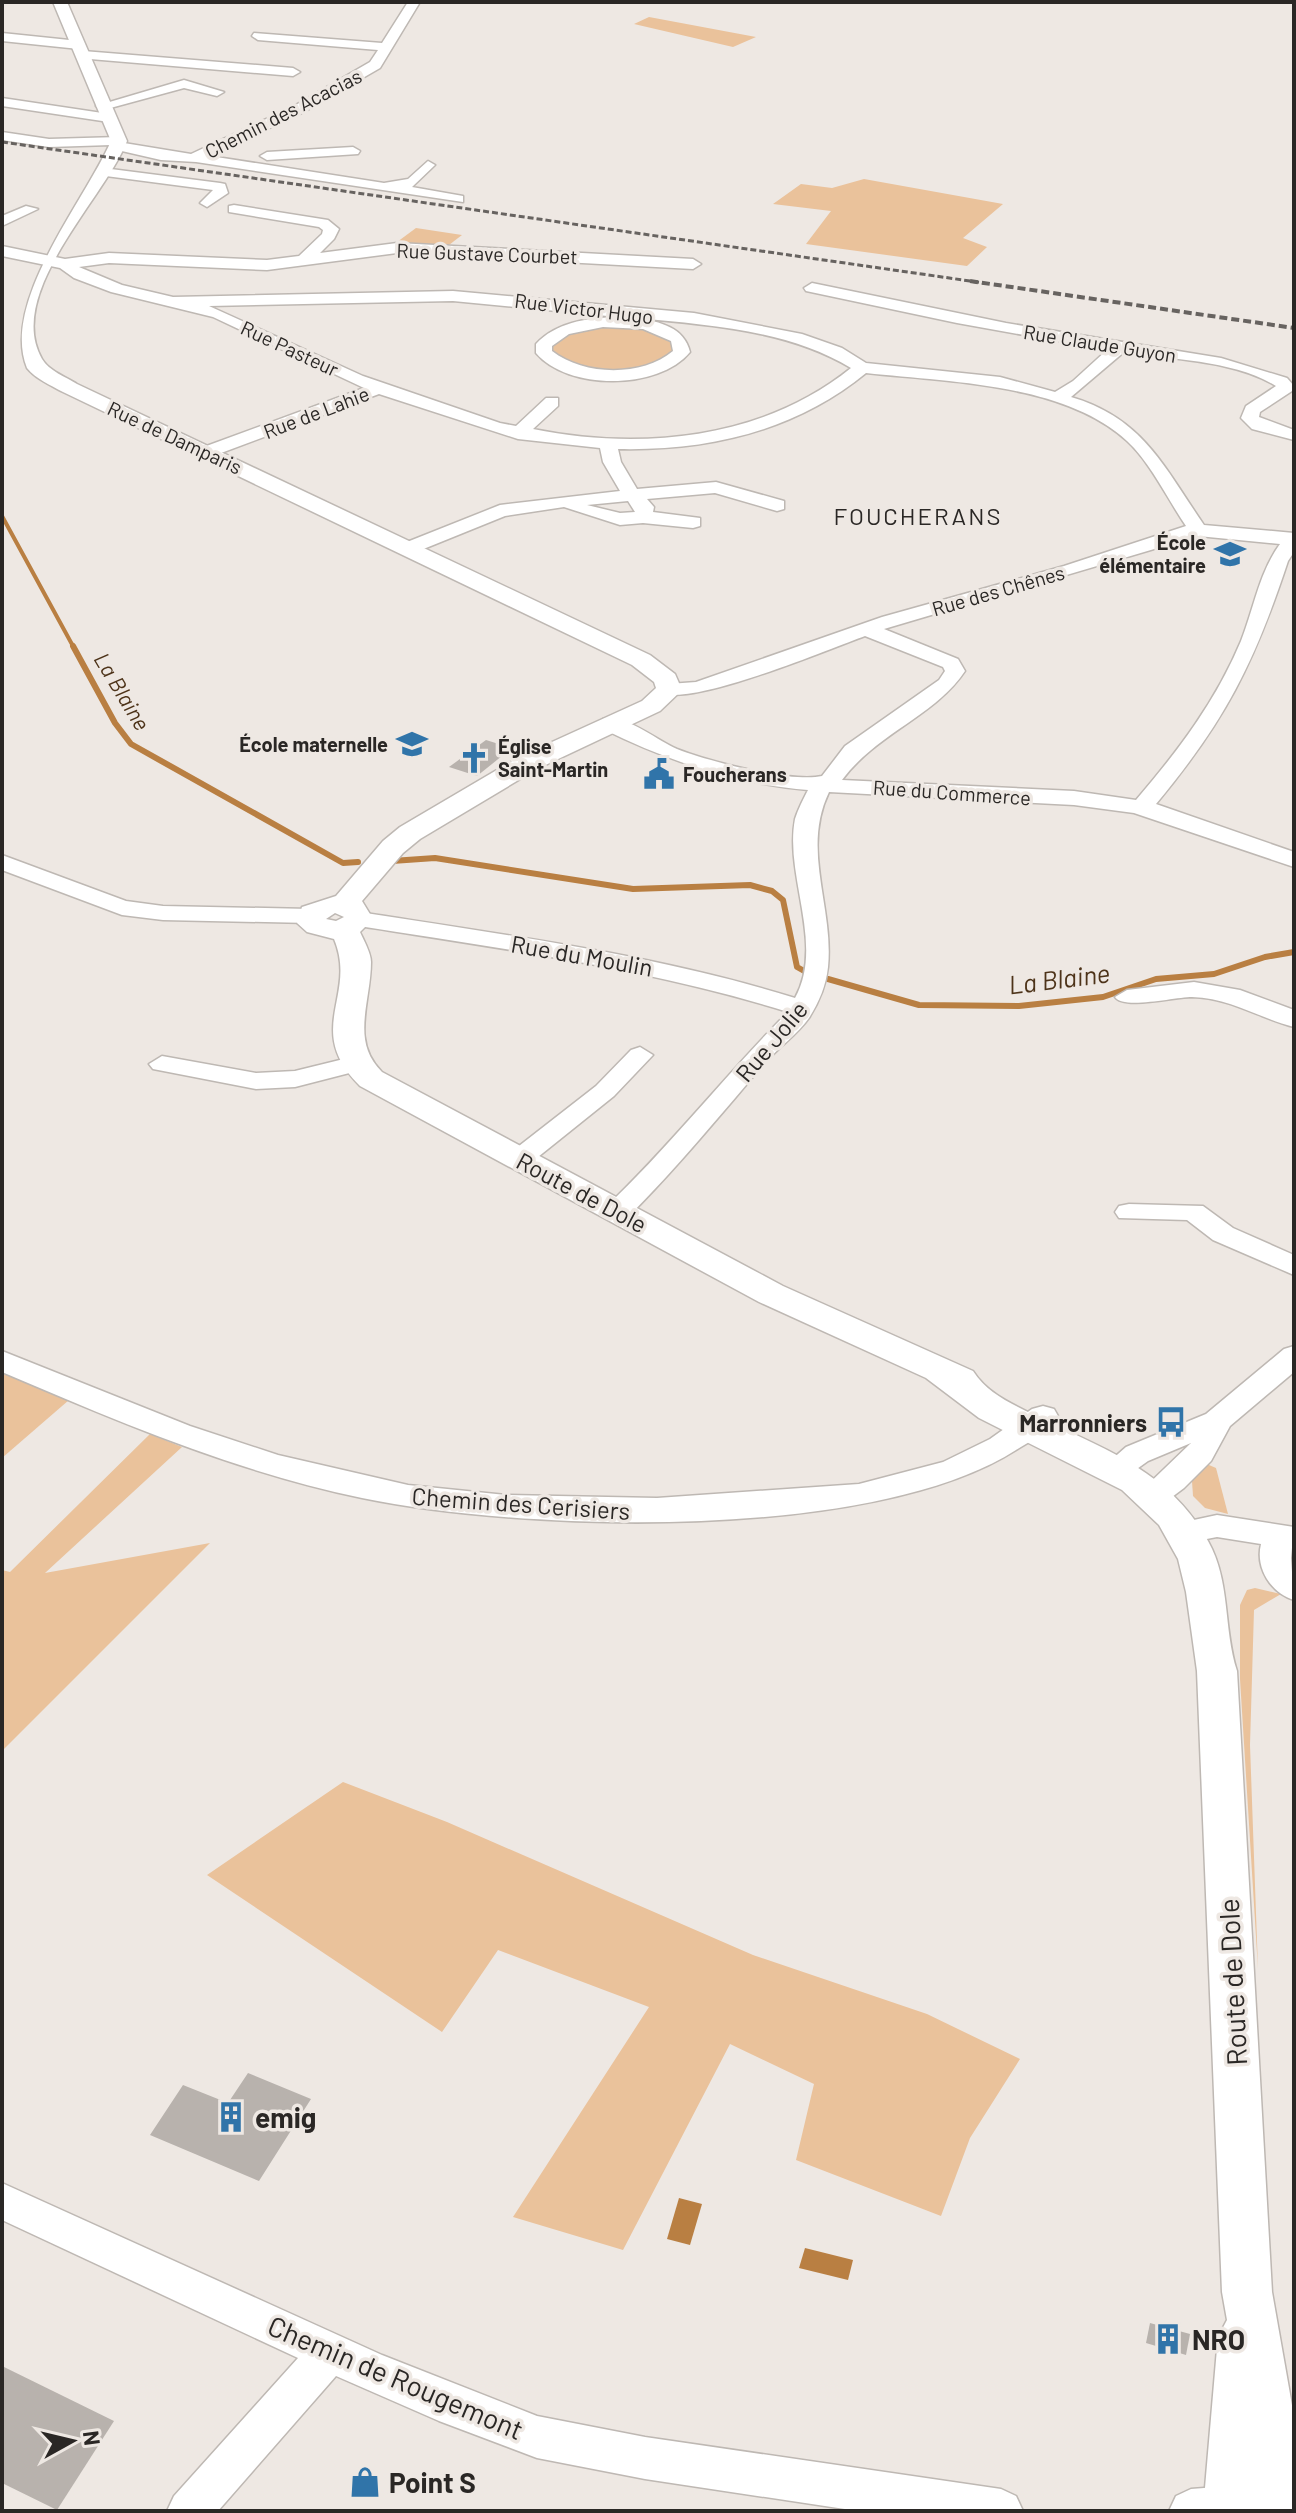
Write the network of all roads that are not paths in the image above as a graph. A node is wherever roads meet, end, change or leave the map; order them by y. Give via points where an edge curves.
1 (60, 2) edge
2 (414, 2) edge
3 (258, 36) dead end
4 (2, 37) edge
5 (384, 47) junction
6 (81, 50) junction
7 (293, 72) dead end
8 (217, 92) dead end
9 (2, 102) edge
10 (106, 112) junction
11 (2, 136) edge
12 (118, 144) junction
13 (353, 151) dead end
14 (193, 158) junction
15 (235, 161) junction
16 (428, 165) dead end
17 (103, 172) junction
18 (373, 186) junction
19 (458, 199) dead end
20 (207, 203) dead end
21 (31, 209) dead end
22 (234, 209) dead end
23 (2, 222) edge
24 (2, 251) edge
25 (304, 260) junction
26 (43, 261) junction
27 (65, 264) junction
28 (704, 266) dead end
29 (812, 288) dead end
30 (179, 300) junction
31 (243, 300) junction
32 (619, 312) junction
33 (220, 315) junction
34 (594, 323) junction
35 (674, 326) junction
36 (1119, 348) junction
37 (862, 368) junction
38 (380, 388) junction
39 (1059, 397) junction
40 (552, 402) dead end
41 (518, 434) junction
42 (1294, 435) edge
43 (609, 447) junction
44 (207, 452) junction
45 (631, 494) junction
46 (546, 503) junction
47 (777, 505) dead end
48 (643, 517) junction
49 (693, 522) dead end
50 (1198, 530) junction
51 (1294, 540) edge
52 (409, 548) junction
53 (865, 629) junction
54 (669, 690) junction
55 (611, 724) junction
56 (825, 784) junction
57 (1141, 808) junction
58 (1294, 860) edge
59 (2, 862) edge
60 (310, 916) joint
61 (349, 917) junction
62 (1127, 997) dead end
63 (802, 1008) junction
64 (1294, 1019) edge
65 (640, 1055) dead end
66 (162, 1064) dead end
67 (356, 1064) junction
68 (519, 1159) junction
69 (618, 1211) junction
70 (1129, 1212) dead end
71 (1294, 1266) edge
72 (1294, 1356) edge
73 (2, 1361) edge
74 (1217, 1421) junction
75 (1036, 1422) junction
76 (1123, 1464) junction
77 (1162, 1489) junction
78 (1198, 1530) junction
79 (1287, 1537) edge
80 (1294, 1588) edge
81 (2, 2201) edge
82 (331, 2351) junction
83 (1232, 2510) edge
84 (189, 2511) edge
85 (1001, 2511) edge

1 - 6 main road
2 - 5 street, Chemin des Acacias
3 - 5 street
4 - 6 street
5 - 14 street, Chemin des Acacias via 375,65 345,85
6 - 7 street
6 - 10 main road
8 - 10 street via 184,84
9 - 10 street
10 - 12 main road
11 - 12 street, Chemin des Acacias
12 - 14 street, Chemin des Acacias
12 - 17 main road, Rue de Damparis
13 - 15 street
14 - 15 street
15 - 18 street
16 - 18 street via 412,183
17 - 20 street via 220,187 221,193
17 - 26 main road, Rue de Damparis
18 - 19 street
21 - 23 street
22 - 25 street via 323,223 331,229
24 - 26 street, Rue Gustave Courbet
25 - 27 street, Rue Gustave Courbet via 251,265 109,258
25 - 28 street, Rue Gustave Courbet via 405,248
26 - 27 street, Rue Gustave Courbet
26 - 44 main road, Rue de Damparis via 32,289 26,333 34,363 70,388
27 - 30 street, Rue Pasteur via 93,283
29 - 36 street, Rue Claude Guyon via 938,317
30 - 31 street, Rue Victor Hugo
30 - 33 street, Rue Pasteur
31 - 32 street, Rue Victor Hugo via 456,296
31 - 33 street
32 - 34 street
32 - 35 street, Rue Victor Hugo
33 - 38 street, Rue Pasteur
34 - 35 street
34 - 35 street via 553,335 544,344 544,353 579,371 638,372 680,356
35 - 37 street, Rue Victor Hugo via 694,318 796,337
36 - 39 street
36 - 42 street, Rue Claude Guyon via 1212,361 1281,380 1286,387 1249,416 1258,425
37 - 39 street, Rue Victor Hugo via 979,379
37 - 43 street, Rue Pasteur via 820,402 767,424 703,439
38 - 41 street, Rue Pasteur
38 - 44 street, Rue de Lahie
39 - 50 street via 1103,416 1136,439
40 - 41 street
41 - 43 street, Rue Pasteur
43 - 45 street
44 - 52 main road, Rue de Damparis
45 - 46 street
45 - 47 street via 716,487
45 - 48 street via 645,507
46 - 48 street via 620,519
46 - 52 street via 500,511
48 - 49 street
50 - 51 street, Rue des Chênes
50 - 53 street, Rue des Chênes
51 - 57 street via 1278,561 1251,641 1221,702
52 - 54 main road, Rue de Damparis via 641,660 666,679
53 - 54 street, Rue des Chênes via 699,688
53 - 56 street, Rue Jolie via 951,663 955,671 946,684 853,751
54 - 55 main road via 651,706
55 - 56 street, Rue du Commerce via 646,745 732,774
55 - 61 main road via 433,817 393,847
56 - 57 street, Rue du Commerce via 977,791
56 - 63 street, Rue Jolie via 806,824 819,967
57 - 58 street, Rue du Commerce
59 - 60 street via 131,909
60 - 61 main road via 319,928
61 - 63 street, Rue du Moulin via 622,960
61 - 67 main road via 357,959 348,1033
62 - 64 street via 1204,988 1236,994
63 - 69 street, Rue Jolie
65 - 68 street via 605,1091
66 - 67 street via 256,1081 295,1079
67 - 68 main road, Route de Dole via 371,1079
68 - 69 main road, Route de Dole
69 - 75 main road, Route de Dole via 771,1294 941,1373 992,1409
70 - 71 street via 1193,1212 1223,1234
72 - 74 street
73 - 75 street, Chemin des Cerisiers via 160,1429 359,1487 425,1499 648,1512 857,1495 947,1472
74 - 76 street
74 - 77 street via 1212,1437 1186,1470
75 - 76 main road, Route de Dole
76 - 77 main road, Route de Dole
77 - 78 main road, Route de Dole
78 - 79 street via 1239,1528
78 - 83 main road, Route de Dole via 1219,1555 1226,1593 1225,1653 1217,1671 1247,2292 1267,2411
79 - 80 street via 1274,1559 1278,1572
81 - 82 street, Chemin de Rougemont
82 - 84 street
82 - 85 street, Chemin de Rougemont via 454,2407 537,2437

